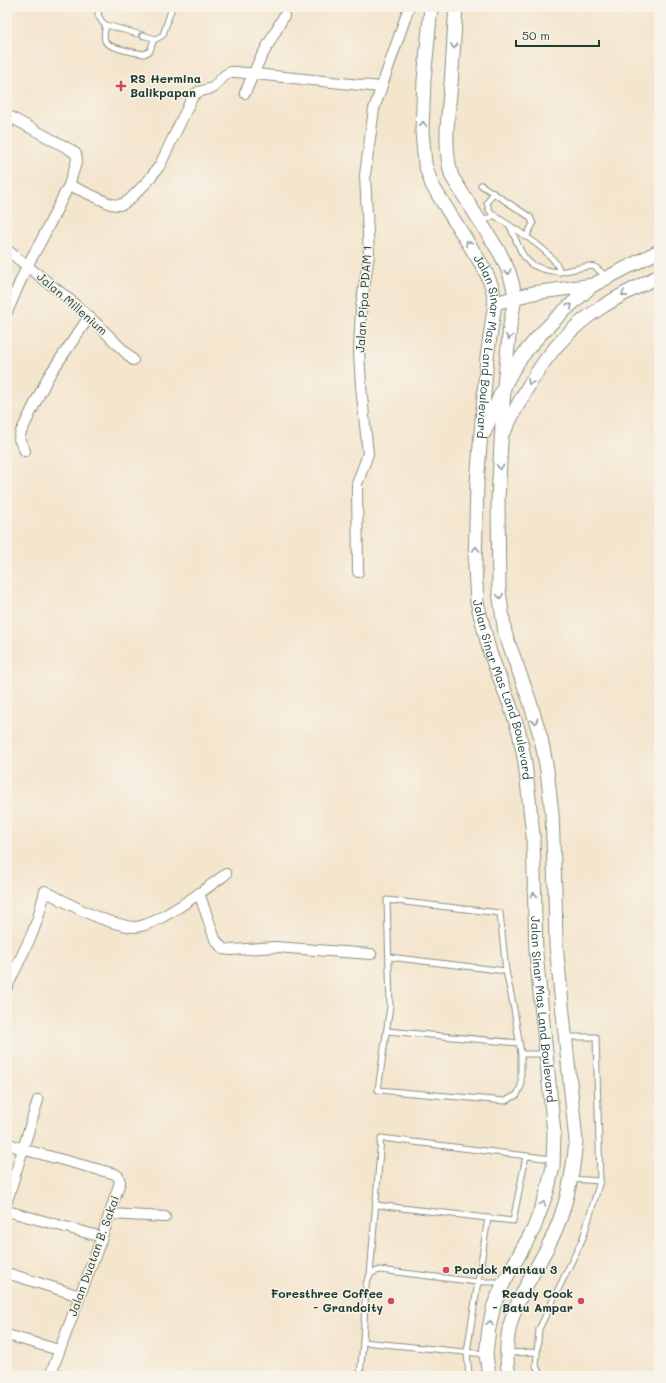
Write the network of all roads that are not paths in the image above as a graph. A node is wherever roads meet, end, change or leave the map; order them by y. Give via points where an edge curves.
1 (99, 7) edge
2 (172, 7) edge
3 (409, 7) edge
4 (431, 7) edge
5 (456, 7) edge
6 (284, 16) dead end
7 (106, 25) junction
8 (154, 39) junction
9 (253, 74) junction
10 (380, 87) junction
11 (245, 93) dead end
12 (8, 120) edge
13 (452, 177) junction
14 (69, 184) junction
15 (432, 185) junction
16 (481, 185) dead end
17 (493, 193) junction
18 (494, 216) junction
19 (481, 223) junction
20 (510, 226) junction
21 (526, 237) junction
22 (7, 250) edge
23 (659, 251) edge
24 (27, 266) junction
25 (560, 272) junction
26 (659, 276) edge
27 (608, 278) junction
28 (593, 285) junction
29 (515, 298) junction
30 (495, 303) junction
31 (7, 312) edge
32 (88, 317) junction
33 (551, 324) junction
34 (565, 337) junction
35 (133, 360) dead end
36 (504, 386) junction
37 (502, 434) junction
38 (480, 442) junction
39 (25, 451) dead end
40 (358, 572) dead end
41 (226, 874) dead end
42 (199, 893) junction
43 (371, 954) dead end
44 (390, 957) junction
45 (506, 971) junction
46 (7, 987) edge
47 (387, 1031) junction
48 (565, 1038) junction
49 (519, 1043) junction
50 (520, 1054) junction
51 (546, 1054) junction
52 (568, 1067) junction
53 (548, 1071) junction
54 (38, 1100) dead end
55 (7, 1144) edge
56 (22, 1149) junction
57 (526, 1156) junction
58 (553, 1159) junction
59 (571, 1179) junction
60 (600, 1181) junction
61 (7, 1201) edge
62 (376, 1205) junction
63 (7, 1211) edge
64 (110, 1214) junction
65 (165, 1217) dead end
66 (488, 1218) junction
67 (102, 1237) junction
68 (7, 1273) edge
69 (370, 1275) junction
70 (478, 1282) junction
71 (504, 1282) junction
72 (80, 1296) junction
73 (7, 1335) edge
74 (364, 1342) junction
75 (59, 1350) junction
76 (467, 1352) junction
77 (537, 1352) junction
78 (486, 1354) junction
79 (506, 1354) junction
80 (50, 1376) edge
81 (360, 1376) edge
82 (470, 1376) edge
83 (488, 1376) edge
84 (509, 1376) edge
85 (540, 1376) edge

1 - 7 lane via 98,15
2 - 8 lane via 163,36
3 - 10 street, Jalan Pipa PDAM 1
15 -> 4 street, Jalan Sinar Mas Land Boulevard via 425,164 422,131
5 -> 13 street, Jalan Sinar Mas Land Boulevard via 448,152
6 - 9 street
8 -> 7 lane
7 - 8 lane via 104,40 112,46 144,54 150,51
9 - 10 street
9 - 11 street
9 - 14 street via 231,72 214,88 196,94 160,165 147,182 123,204 111,204
10 - 40 street, Jalan Pipa PDAM 1 via 374,109 365,174 369,254 361,308 359,351 368,454 357,484
12 - 14 street via 64,145 76,154 76,165
13 - 15 street
13 - 19 street, Jalan Sinar Mas Land Boulevard
14 - 24 street
30 -> 15 street, Jalan Sinar Mas Land Boulevard via 485,270
16 - 17 lane
17 - 18 lane via 487,203
17 - 21 lane via 530,217 533,224
18 - 19 lane
18 - 20 lane
19 -> 29 street, Jalan Sinar Mas Land Boulevard via 509,272
20 - 21 lane
20 - 25 lane via 523,256 533,266
21 - 25 lane via 553,259
22 - 24 street, Jalan Millenium
23 - 27 street
24 - 31 street
24 - 32 street, Jalan Millenium
25 - 27 lane via 589,266 596,267
26 -> 34 street, Jalan Sinar Mas Land Boulevard via 602,307
27 - 28 street
28 - 29 street
33 -> 28 street
29 - 30 street
29 -> 36 street, Jalan Sinar Mas Land Boulevard
30 - 38 street, Jalan Sinar Mas Land Boulevard via 487,356
32 - 35 street, Jalan Millenium
32 - 39 street via 48,377 21,432 19,439
33 - 34 street
33 - 36 street via 520,359
34 -> 37 street, Jalan Sinar Mas Land Boulevard via 538,368
36 - 37 street, Jalan Sinar Mas Land Boulevard
36 - 38 street
37 -> 48 street, Jalan Sinar Mas Land Boulevard via 498,500 499,591 505,632 539,731 547,770 556,890 556,945
51 -> 38 street, Jalan Sinar Mas Land Boulevard via 536,953 533,835 525,763 519,732 490,653 477,602 475,567
41 - 42 street
42 - 43 street via 215,939 223,949 275,947
42 - 46 street via 149,924 135,927 111,922 45,891 32,934
44 - 45 lane
44 - 45 lane via 387,900 500,913
44 - 47 lane
45 - 49 lane
47 - 49 lane
47 - 50 lane via 378,1090 505,1101 517,1095 520,1086
48 - 52 street, Jalan Sinar Mas Land Boulevard
48 - 60 lane via 596,1037
49 - 50 lane
50 - 51 lane
51 - 53 street, Jalan Sinar Mas Land Boulevard
52 - 53 street
52 - 59 street, Jalan Sinar Mas Land Boulevard via 576,1141
53 - 58 street, Jalan Sinar Mas Land Boulevard via 554,1133
54 - 56 street
55 - 56 street, Jalan Duatan B. Sakai
56 - 61 street
56 - 64 street, Jalan Duatan B. Sakai via 116,1174 120,1182
57 - 58 lane
57 - 62 lane via 382,1138
57 - 66 lane via 513,1221
71 -> 58 street, Jalan Sinar Mas Land Boulevard via 534,1228 547,1192
59 - 60 lane
59 - 79 street, Jalan Sinar Mas Land Boulevard via 553,1237 517,1302 510,1323
60 - 77 lane via 583,1238 539,1329
62 - 66 lane
62 - 69 lane
63 - 67 street
64 - 65 street
64 - 67 street, Jalan Duatan B. Sakai
66 - 70 lane
67 - 72 street, Jalan Duatan B. Sakai
68 - 72 street
69 - 70 lane via 380,1270
69 - 74 lane via 366,1284
70 - 71 lane
70 - 76 lane
78 -> 71 street, Jalan Sinar Mas Land Boulevard via 494,1305
72 - 75 street, Jalan Duatan B. Sakai
73 - 75 street
74 - 76 lane
74 - 81 lane
75 - 80 street, Jalan Duatan B. Sakai
76 - 78 lane
76 - 82 lane
77 - 79 lane
77 - 85 lane via 536,1366
78 - 83 street, Jalan Sinar Mas Land Boulevard
79 - 84 street, Jalan Sinar Mas Land Boulevard

